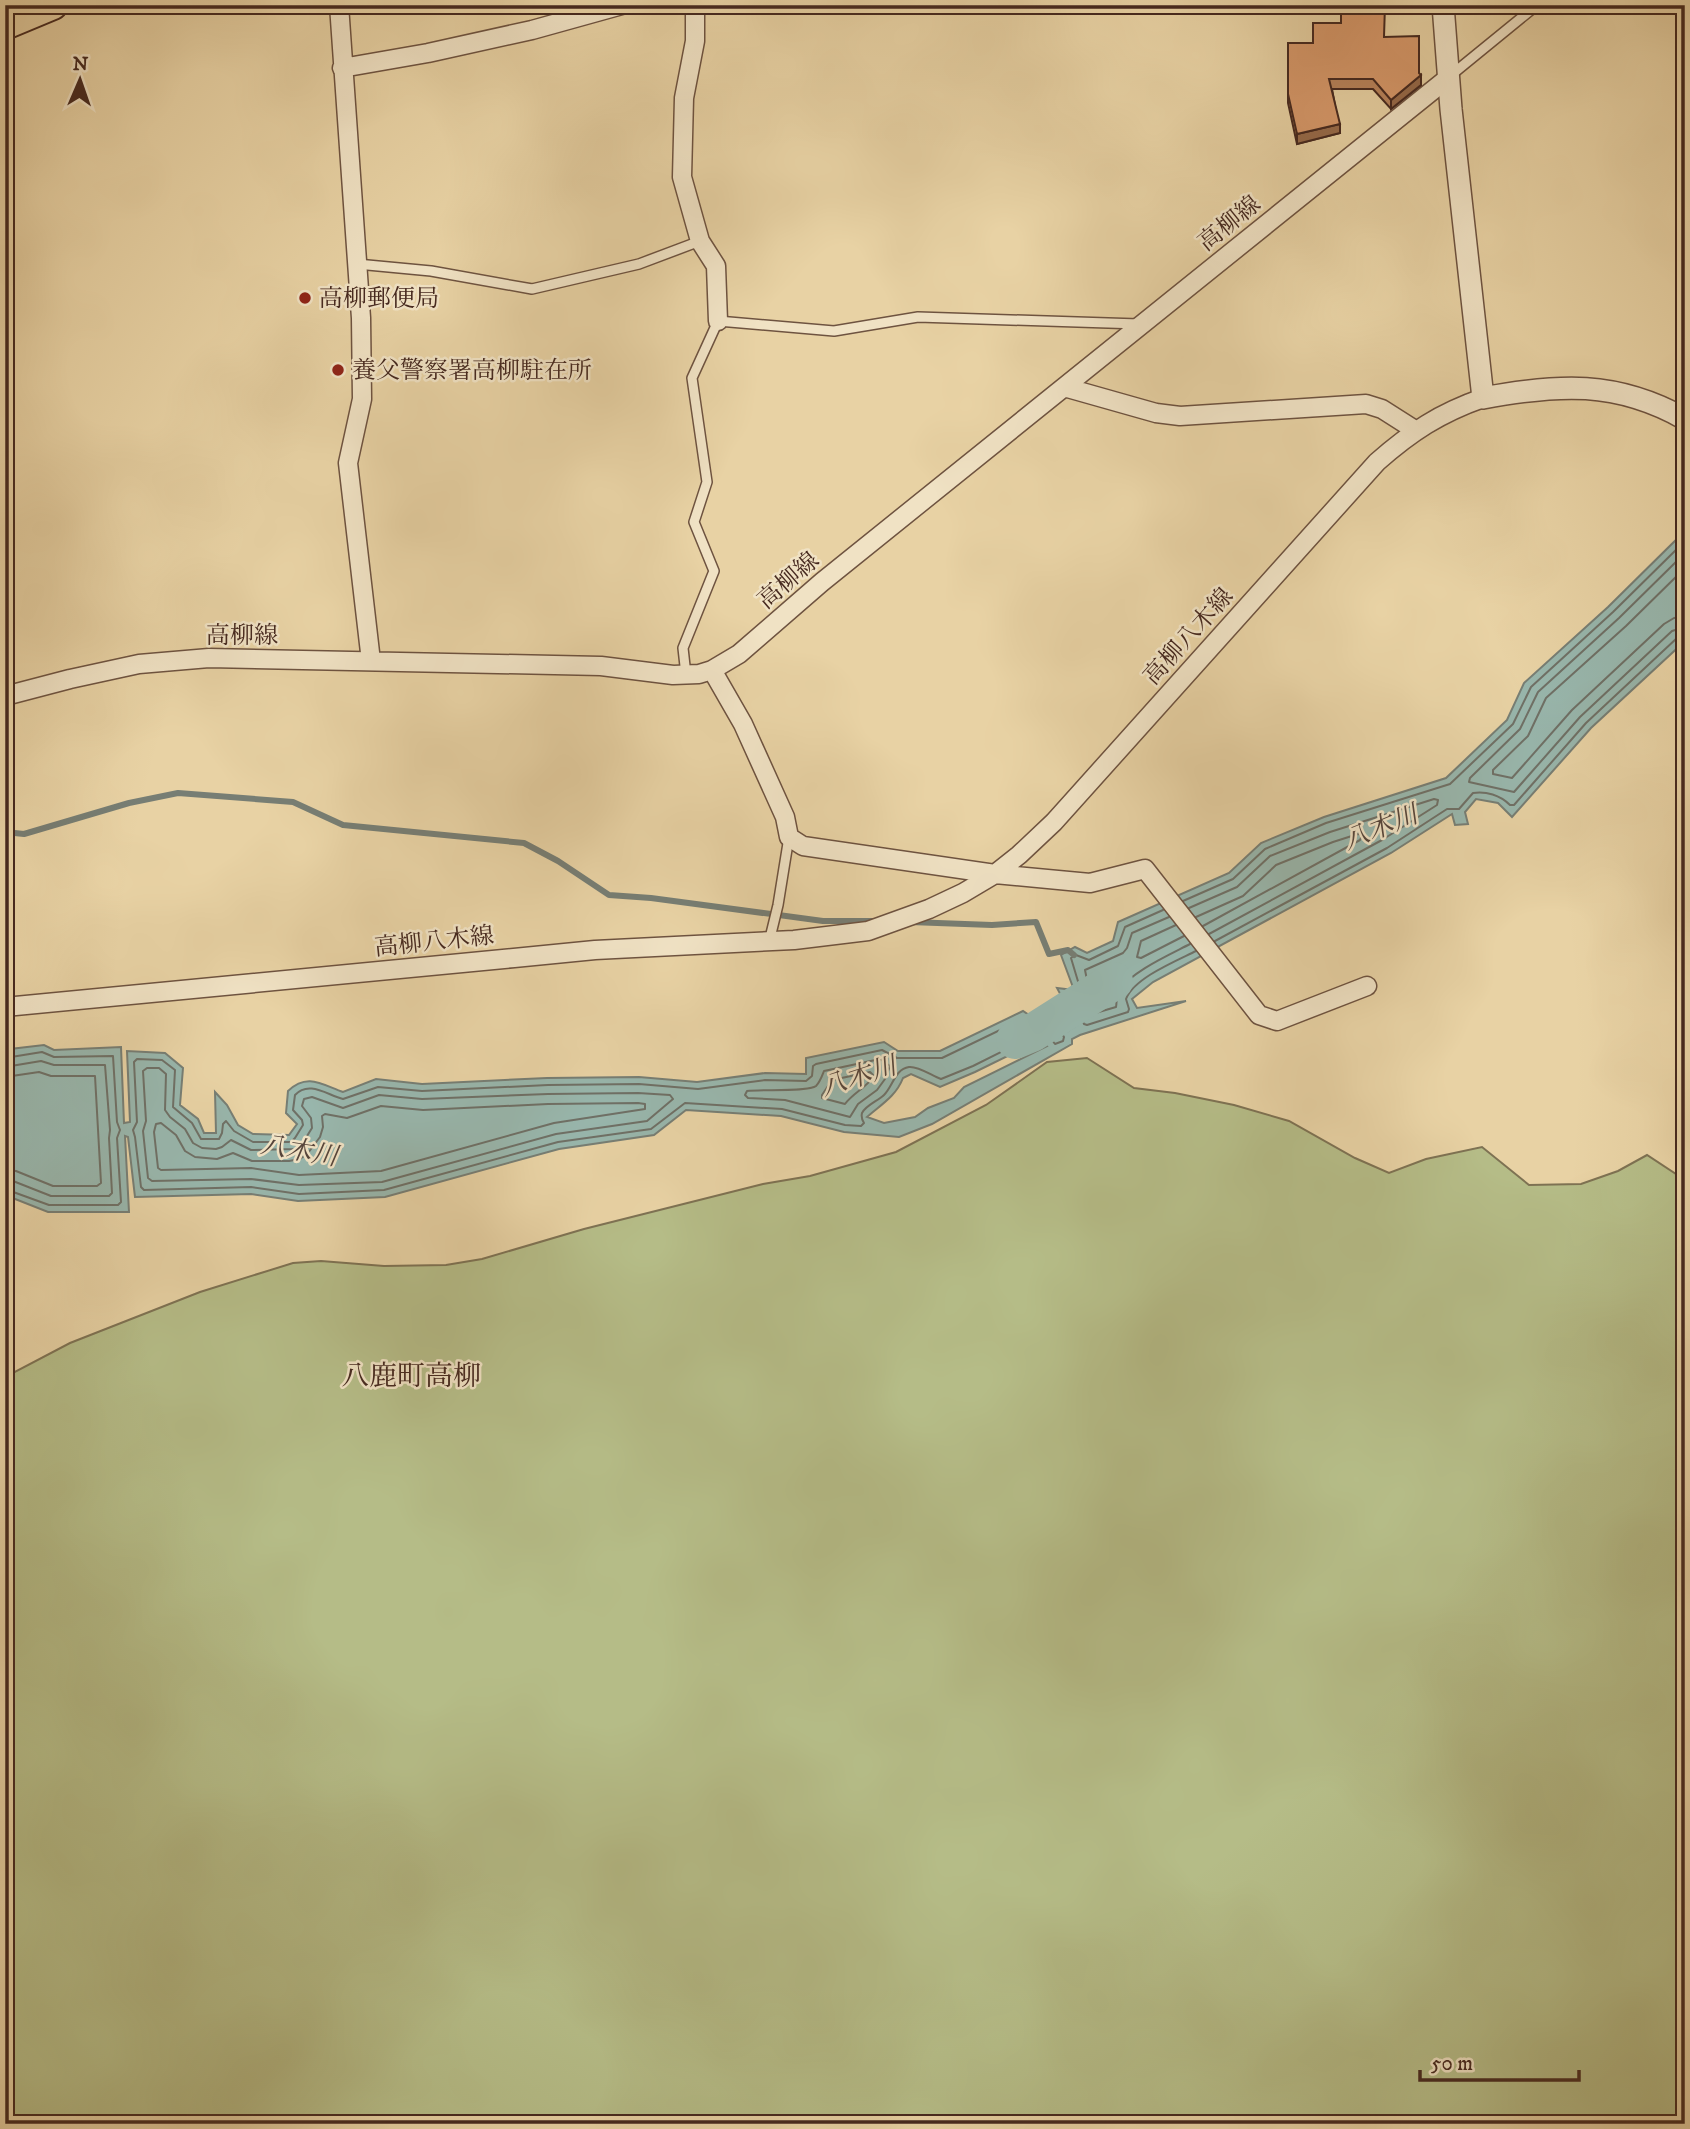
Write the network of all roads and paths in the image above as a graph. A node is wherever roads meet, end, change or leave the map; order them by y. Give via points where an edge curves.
1 (53, 5) edge
2 (339, 5) edge
3 (622, 5) edge
4 (695, 5) edge
5 (1443, 5) edge
6 (1537, 5) edge
7 (5, 24) edge
8 (342, 68) junction
9 (1448, 78) junction
10 (700, 241) junction
11 (357, 264) junction
12 (718, 321) junction
13 (1141, 324) junction
14 (1064, 387) junction
15 (1483, 398) junction
16 (1680, 416) edge
17 (1415, 430) junction
18 (371, 661) junction
19 (712, 670) junction
20 (686, 675) junction
21 (5, 696) edge
22 (789, 837) junction
23 (995, 874) junction
24 (769, 942) junction
25 (1367, 986) dead end
26 (5, 1007) edge

1 - 7 highway
2 - 8 street
3 - 8 street via 532,30
4 - 10 street via 695,41 684,98 682,177
5 - 9 street
6 - 9 lane
8 - 11 street
9 - 13 street, 高柳線
9 - 15 street
10 - 11 lane via 639,264 532,289 431,271
10 - 12 street via 716,266
11 - 18 street via 362,399 348,463
12 - 13 lane via 834,331 918,317
12 - 20 lane via 692,378 707,482 694,522 714,571 682,648
13 - 14 street, 高柳線
14 - 17 street via 1180,416 1366,404
14 - 19 street, 高柳線 via 754,641
15 - 16 street via 1581,387 1629,395
15 - 17 street, 高柳八木線
17 - 23 street, 高柳八木線 via 1354,486 1054,821
18 - 20 street, 高柳線 via 601,666
18 - 21 street, 高柳線 via 162,661
19 - 20 street, 高柳線
19 - 22 street via 743,724 785,817
22 - 23 street via 803,846
22 - 24 lane
23 - 24 street, 高柳八木線 via 929,909 868,931
23 - 25 street via 1090,883 1145,869 1259,1015 1277,1021
24 - 26 street, 高柳八木線 via 595,950

